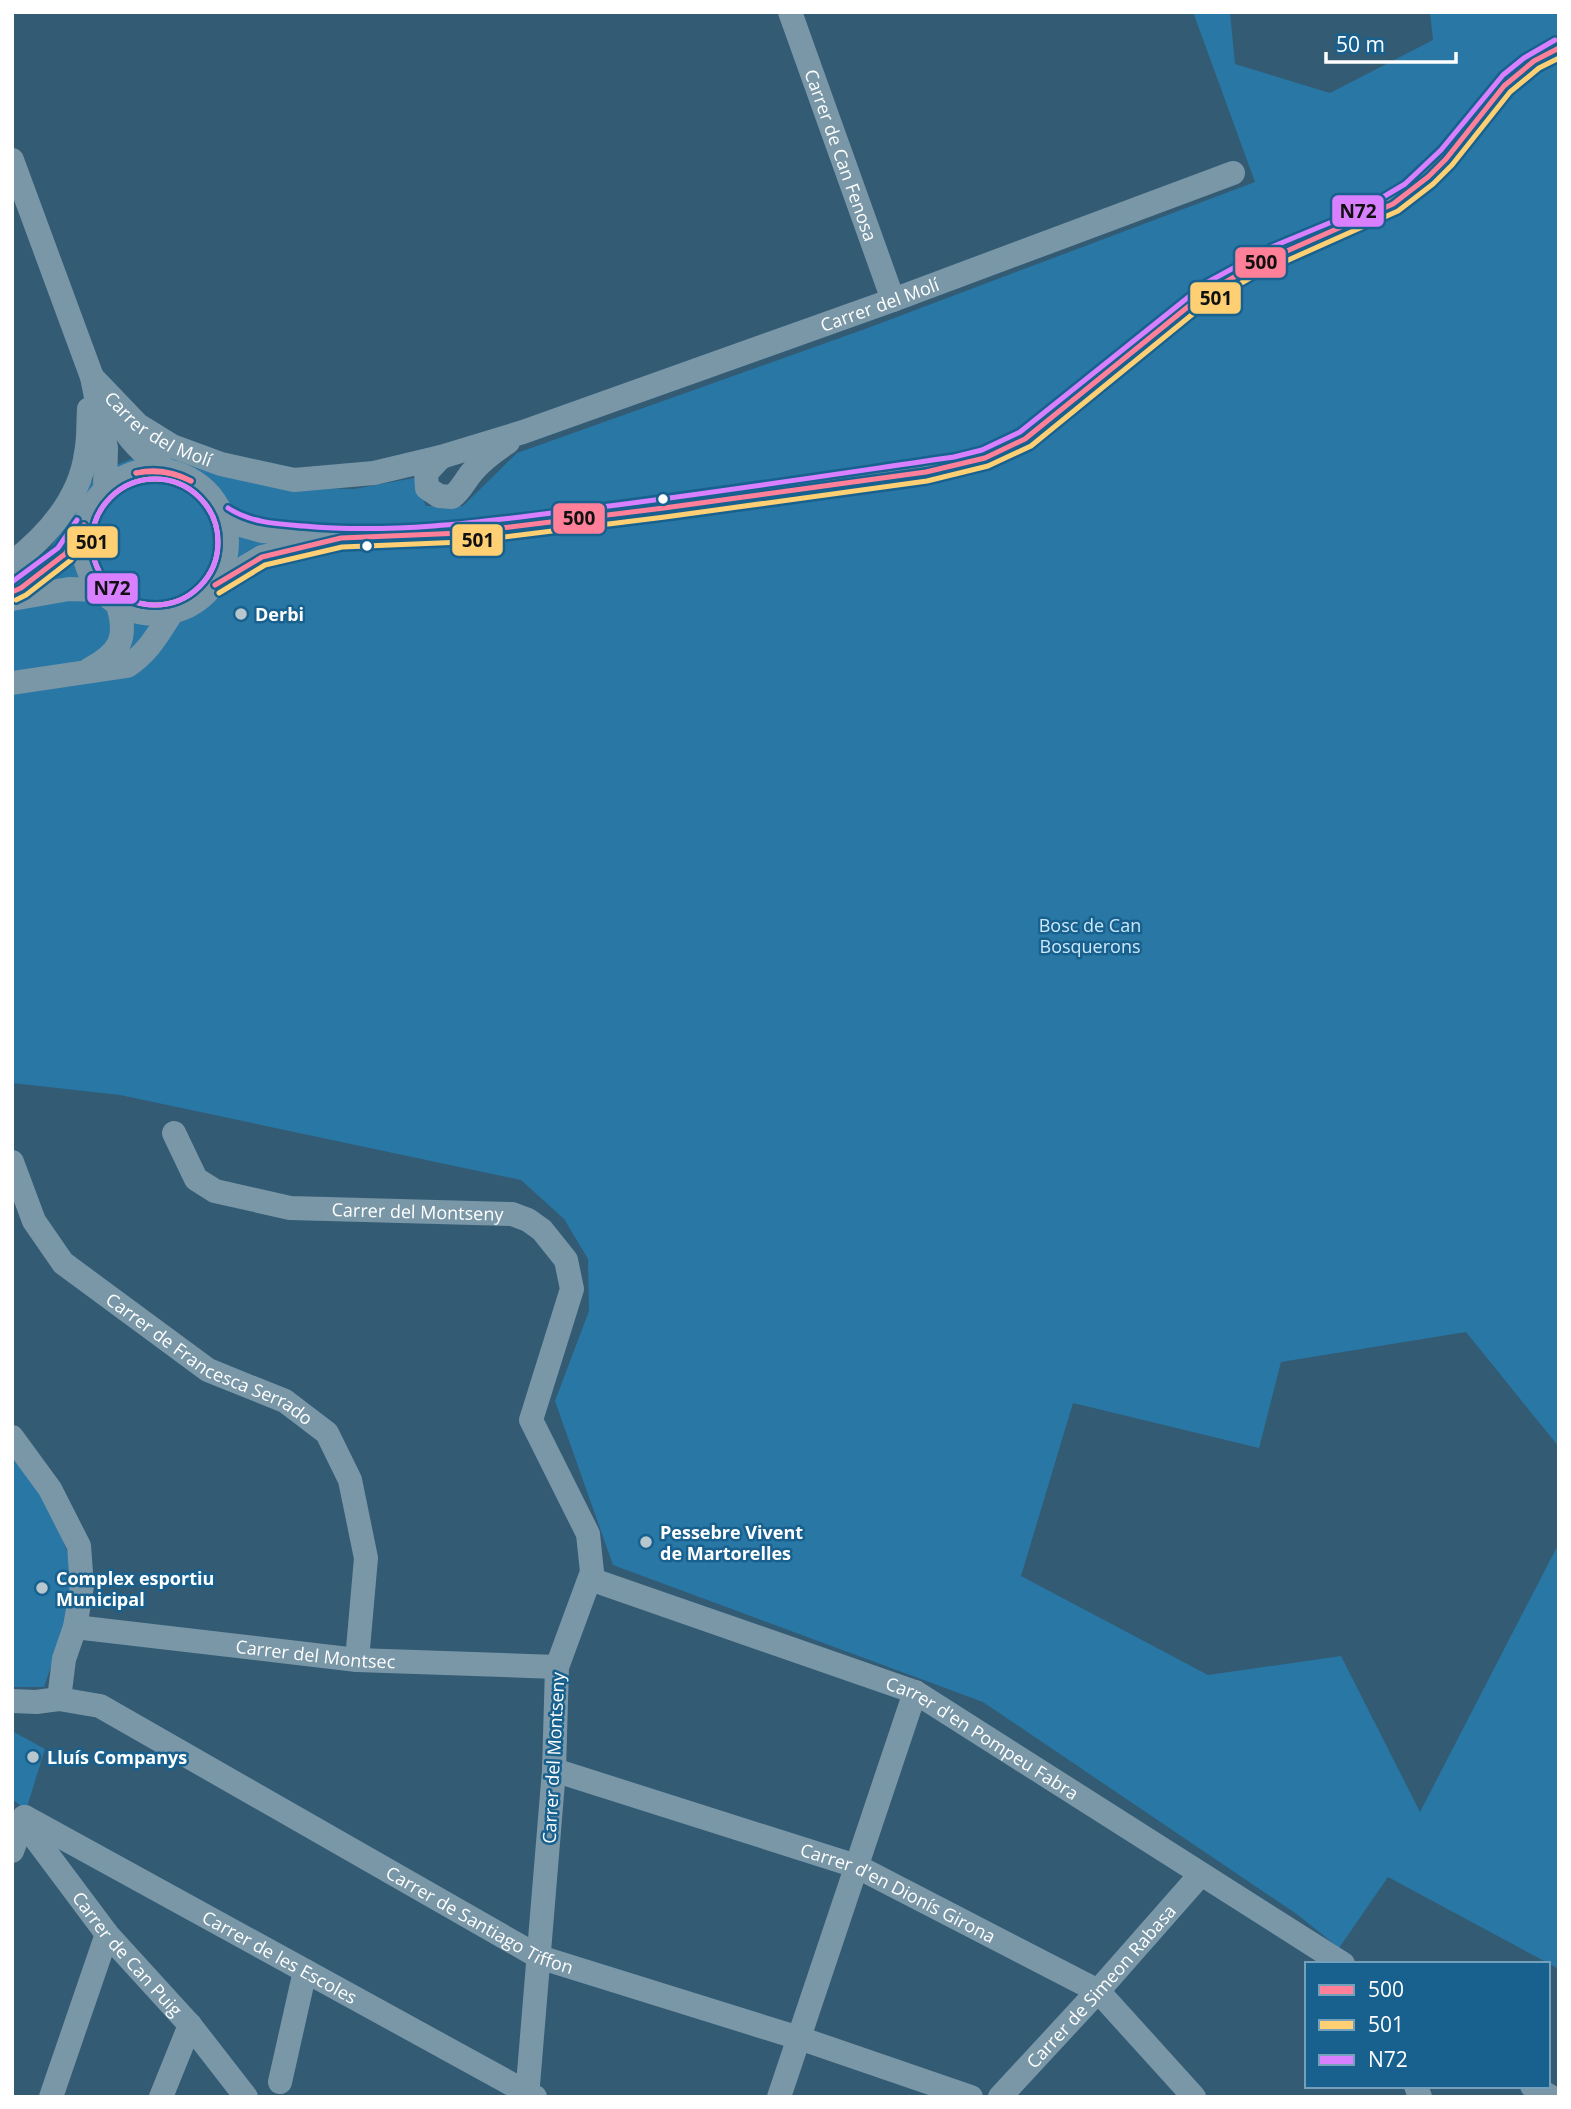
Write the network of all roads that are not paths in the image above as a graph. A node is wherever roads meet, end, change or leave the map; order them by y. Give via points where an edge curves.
1 (790, 12) edge
2 (1559, 48) edge
3 (12, 160) edge
4 (1233, 173) dead end
5 (893, 300) junction
6 (92, 377) junction
7 (523, 432) junction
8 (440, 457) junction
9 (169, 471) junction
10 (105, 488) junction
11 (223, 515) junction
12 (84, 526) junction
13 (341, 538) junction
14 (12, 563) edge
15 (215, 585) junction
16 (12, 592) edge
17 (109, 597) junction
18 (12, 599) edge
19 (172, 614) junction
20 (87, 671) junction
21 (12, 683) edge
22 (174, 1133) dead end
23 (12, 1162) edge
24 (12, 1437) edge
25 (590, 1579) junction
26 (75, 1627) junction
27 (357, 1660) junction
28 (557, 1667) junction
29 (915, 1692) junction
30 (59, 1699) junction
31 (12, 1701) edge
32 (554, 1770) junction
33 (19, 1813) edge
34 (12, 1851) edge
35 (856, 1866) junction
36 (1200, 1874) junction
37 (107, 1934) junction
38 (539, 1957) junction
39 (1340, 1962) edge
40 (305, 1970) junction
41 (1098, 1991) junction
42 (190, 2025) junction
43 (799, 2038) junction
44 (280, 2082) dead end
45 (530, 2096) edge
46 (51, 2097) edge
47 (161, 2097) edge
48 (246, 2097) edge
49 (779, 2097) edge
50 (971, 2097) edge
51 (1000, 2097) edge
52 (1194, 2097) edge

1 - 5 street, Carrer de Can Fenosa
2 - 13 street via 1534,61 1504,86 1446,159 1393,204 1253,266 1212,290 1046,425 1011,447 926,472 664,508 461,533
3 - 6 street
4 - 5 street, Carrer del Molí
5 - 7 street, Carrer del Molí
6 - 8 street, Carrer del Molí via 138,425 172,446 221,464 293,480 374,473
6 - 9 street via 129,440
6 - 10 street via 106,448
6 - 14 street, Carrer del Molí via 86,454 78,485 38,543
7 - 8 street, Carrer del Molí
7 - 8 street, Carrer del Molí via 493,452 452,497 427,488 426,473
9 - 10 street via 136,472
9 - 11 street via 197,484
10 - 12 street
11 - 13 street via 262,531
11 - 15 street via 226,559
12 - 16 street via 65,554
12 - 17 street via 88,568
13 - 15 street via 262,557
15 - 19 street via 193,605
17 - 18 street via 69,589
17 - 19 street via 140,612
17 - 20 street via 123,629 121,640 108,660
19 - 20 street via 138,659 127,666
20 - 21 street
22 - 25 street, Carrer del Montseny via 196,1179 215,1191 290,1208 512,1214 542,1230 566,1260 572,1289 531,1420 588,1534
23 - 27 street, Carrer de Francesca Serrado via 34,1221 63,1263 208,1370 285,1401 327,1433 350,1480 366,1558
24 - 26 street via 50,1489 79,1546 82,1586
25 - 28 street, Carrer del Montseny
25 - 29 street, Carrer d'en Pompeu Fabra
26 - 27 street, Carrer del Montsec
26 - 30 street via 64,1659
27 - 28 street, Carrer del Montsec
28 - 32 street, Carrer del Montseny
29 - 35 street
29 - 36 street, Carrer d'en Pompeu Fabra
30 - 31 street, Carrer de Santiago Tiffon
30 - 38 street, Carrer de Santiago Tiffon via 100,1706
32 - 35 street, Carrer d'en Dionís Girona
32 - 38 street, Carrer del Montseny
33 - 34 street
33 - 37 street, Carrer de Can Puig
33 - 40 street, Carrer de les Escoles
35 - 41 street, Carrer d'en Dionís Girona
35 - 43 street
36 - 39 street, Carrer d'en Pompeu Fabra
36 - 41 street, Carrer de Simeon Rabasa
37 - 42 street, Carrer de Can Puig
37 - 46 street
38 - 43 street, Carrer de Santiago Tiffon
38 - 45 street, Carrer del Montseny
40 - 44 street
40 - 45 street, Carrer de les Escoles
41 - 51 street, Carrer de Simeon Rabasa
41 - 52 street, Carrer d'en Dionís Girona
42 - 47 street
42 - 48 street, Carrer de Can Puig
43 - 49 street
43 - 50 street, Carrer de Santiago Tiffon

